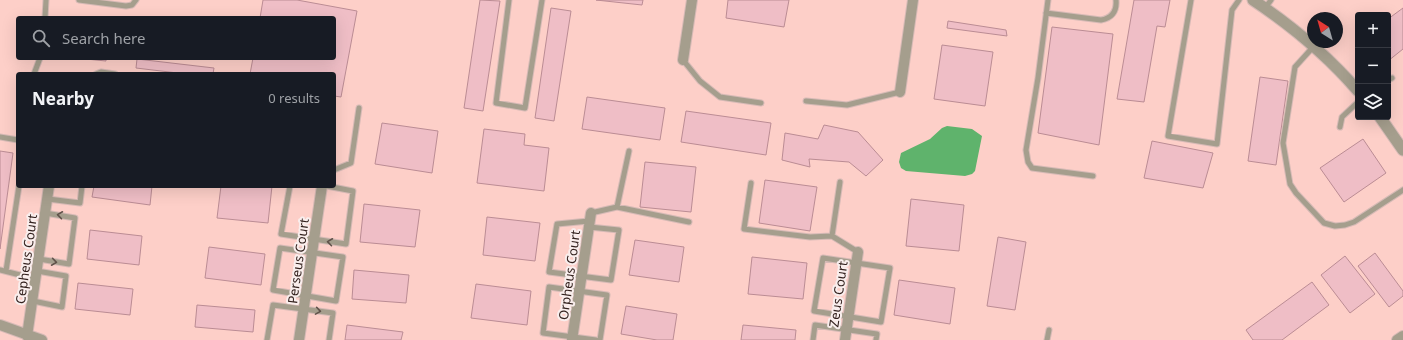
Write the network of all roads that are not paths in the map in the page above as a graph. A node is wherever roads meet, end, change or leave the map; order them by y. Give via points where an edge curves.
1 (46, 0) edge
2 (79, 0) edge
3 (136, 0) edge
4 (509, 0) edge
5 (542, 0) edge
6 (692, 0) edge
7 (913, 0) edge
8 (1048, 0) edge
9 (1116, 0) edge
10 (1191, 0) edge
11 (1239, 0) edge
12 (1253, 0) edge
13 (1268, 4) edge
14 (1046, 13) junction
15 (45, 16) edge
16 (1307, 40) edge
17 (1312, 48) edge
18 (1316, 48) edge
19 (39, 60) edge
20 (683, 60) joint
21 (35, 72) edge
22 (1355, 87) edge
23 (900, 92) joint
24 (806, 101) dead end
25 (761, 103) dead end
26 (1355, 105) edge
27 (359, 108) dead end
28 (1382, 120) edge
29 (1340, 127) dead end
30 (0, 137) edge
31 (16, 140) edge
32 (1403, 150) edge
33 (629, 151) dead end
34 (336, 169) edge
35 (1093, 176) dead end
36 (840, 182) dead end
37 (751, 183) dead end
38 (19, 188) edge
39 (49, 188) edge
40 (82, 188) edge
41 (290, 188) edge
42 (322, 188) edge
43 (336, 188) edge
44 (1403, 190) edge
45 (48, 199) junction
46 (617, 207) junction
47 (45, 213) junction
48 (590, 220) junction
49 (689, 222) dead end
50 (832, 236) junction
51 (314, 239) junction
52 (312, 253) junction
53 (857, 257) junction
54 (39, 260) junction
55 (3, 270) edge
56 (36, 275) junction
57 (582, 276) junction
58 (579, 292) junction
59 (306, 296) junction
60 (32, 301) junction
61 (304, 309) junction
62 (848, 316) junction
63 (0, 325) edge
64 (847, 329) junction
65 (1049, 330) dead end
66 (28, 336) junction
67 (1403, 336) edge
68 (572, 339) edge
69 (42, 340) edge
70 (266, 340) edge
71 (299, 340) edge
72 (329, 340) edge
73 (596, 340) edge
74 (600, 340) edge
75 (813, 340) edge
76 (845, 340) edge
77 (876, 340) edge
78 (1047, 340) edge
79 (1397, 340) edge

1 - 15 lane
2 - 3 lane via 126,6 132,5
4 - 5 lane via 496,104 525,108
6 - 20 street
7 - 23 street
8 - 14 lane
9 - 14 lane via 1115,11 1108,19
10 - 11 lane via 1168,136 1217,144 1232,10
12 - 13 street
13 - 16 street
14 - 35 lane via 1026,150 1028,162 1032,168
17 - 44 lane via 1295,67 1284,143 1290,184 1324,223 1335,226 1345,226 1354,222
18 - 22 street
19 - 21 lane
20 - 25 lane via 700,81 720,97
23 - 24 lane via 847,104
26 - 29 lane via 1342,116
27 - 34 lane via 351,163
28 - 32 street
30 - 31 lane
33 - 46 lane
36 - 50 lane
37 - 50 lane via 744,228 810,238
38 - 55 lane
39 - 45 street, Cepheus Court
40 - 45 lane via 80,203
41 - 51 lane via 281,234
42 - 51 street, Perseus Court
43 -> 51 lane via 353,191 346,244
45 - 47 street, Cepheus Court
46 - 48 lane
46 - 49 lane
47 - 54 street, Cepheus Court
54 -> 47 lane via 69,264 75,218
48 - 57 street, Orpheus Court
48 - 57 lane via 619,230 611,280
48 - 57 lane via 557,224 549,272
50 - 53 lane
51 - 52 street, Perseus Court
52 - 59 street, Perseus Court
52 - 59 lane via 343,257 336,301
52 - 59 lane via 280,248 273,290
53 - 62 street, Zeus Court
53 - 62 lane via 823,258 814,311
53 - 62 lane via 890,268 881,322
54 - 56 street, Cepheus Court
55 - 56 lane
56 - 60 street, Cepheus Court
56 - 60 lane via 66,276 62,307
57 - 58 street, Orpheus Court
58 - 68 street, Orpheus Court
58 - 68 lane via 549,287 543,333
58 - 74 lane via 606,295
59 - 61 street, Perseus Court
60 - 66 street, Cepheus Court
61 - 70 lane via 273,305
61 - 71 street, Perseus Court
61 -> 72 lane via 333,313
62 - 64 street, Zeus Court
63 - 66 street
64 - 75 lane via 815,325
64 - 76 street, Zeus Court
64 - 77 lane via 877,334
65 - 78 lane
66 - 69 street
67 - 79 street
68 - 73 lane

